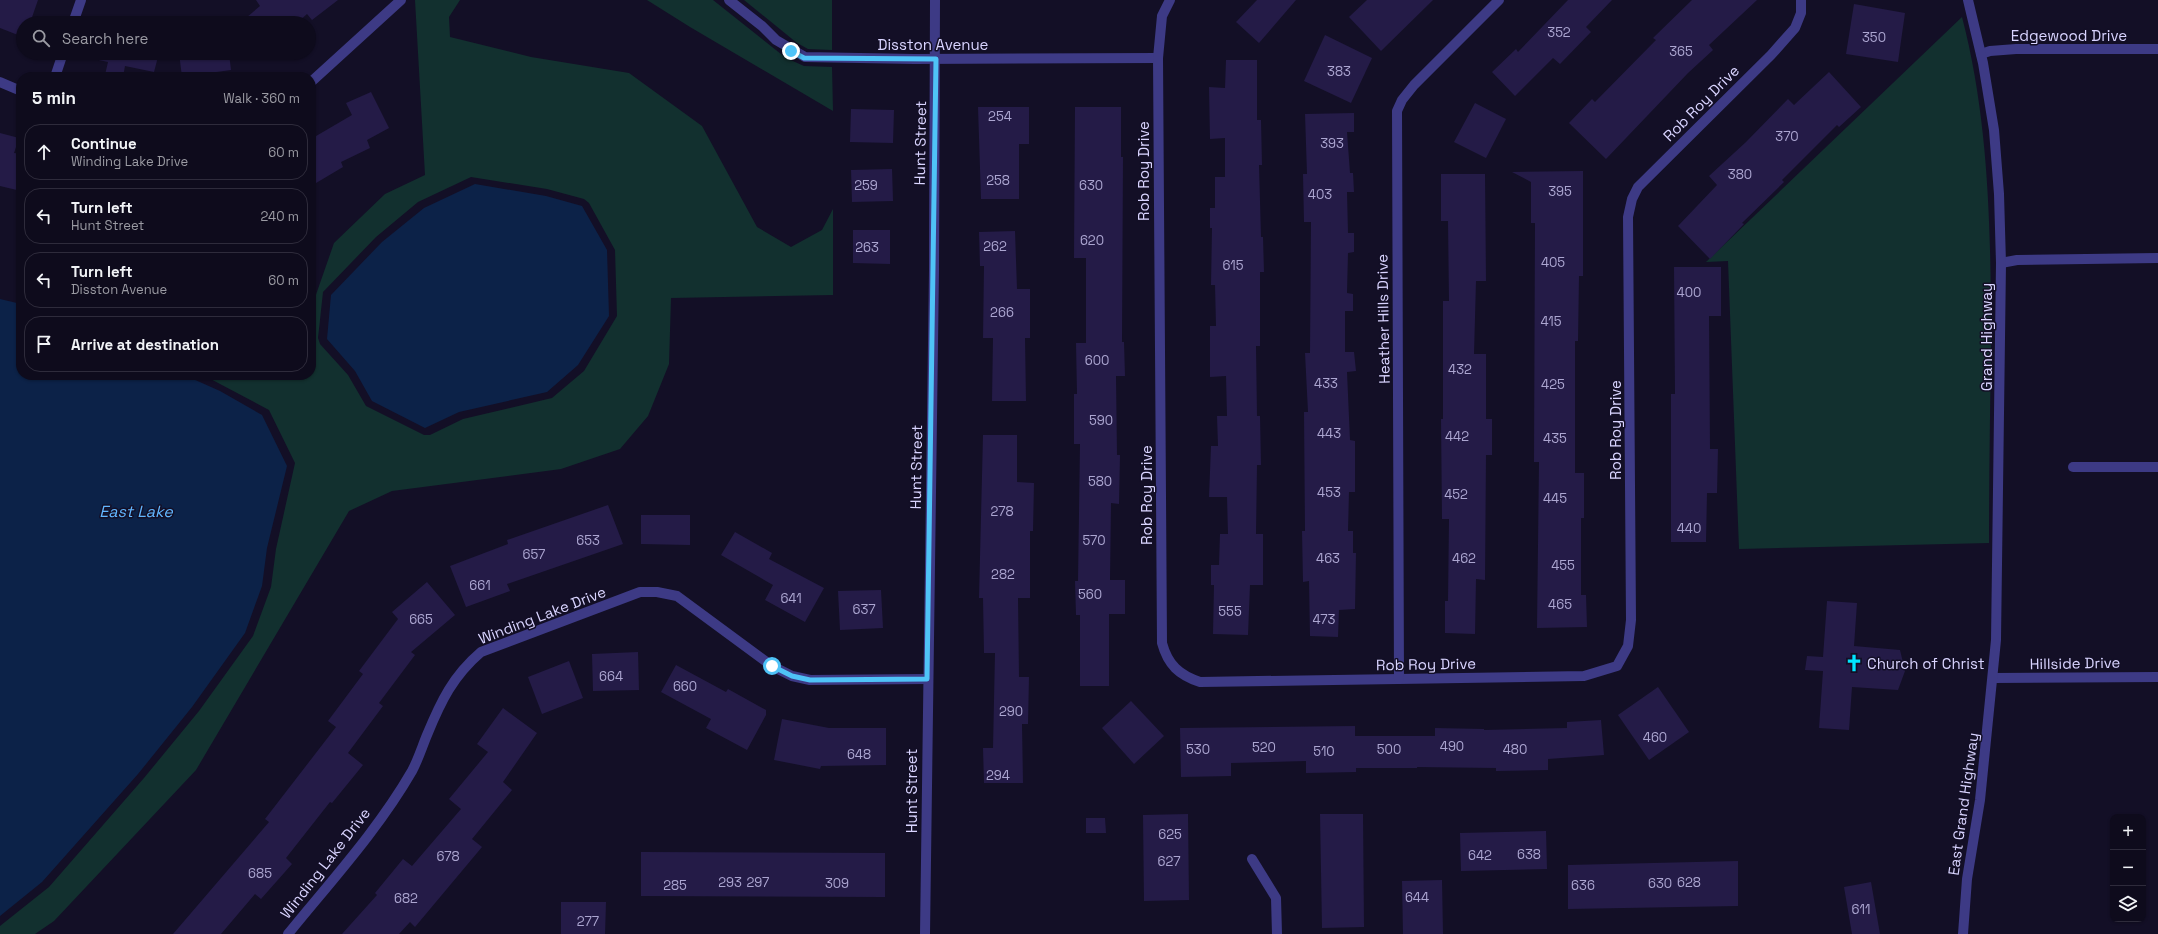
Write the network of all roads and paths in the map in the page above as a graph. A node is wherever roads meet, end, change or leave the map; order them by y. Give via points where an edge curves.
1 (81, 0) edge
2 (401, 0) edge
3 (728, 0) edge
4 (935, 0) edge
5 (1170, 0) edge
6 (1499, 0) edge
7 (1801, 0) edge
8 (1968, 0) edge
9 (75, 16) edge
10 (2158, 49) edge
11 (1981, 54) junction
12 (1158, 58) junction
13 (936, 59) junction
14 (61, 60) edge
15 (57, 72) edge
16 (316, 77) edge
17 (0, 82) edge
18 (16, 89) edge
19 (2158, 258) edge
20 (2001, 262) junction
21 (2073, 467) dead end
22 (2158, 467) edge
23 (2158, 677) edge
24 (1993, 678) junction
25 (927, 679) junction
26 (1399, 679) junction
27 (1252, 859) dead end
28 (288, 934) edge
29 (925, 934) edge
30 (1277, 934) edge
31 (1963, 934) edge

1 - 9 street
2 - 16 street
3 - 13 street, Disston Avenue via 776,40 804,58
4 - 13 street, Hunt Street
5 - 12 street, Rob Roy Drive via 1162,16
6 - 26 street, Heather Hills Drive via 1414,85 1397,111
7 - 26 street, Rob Roy Drive via 1801,13 1795,28 1638,187 1632,199 1628,217 1631,620 1628,646 1617,666 1584,676
8 - 11 street, Grand Highway
10 - 11 street, Edgewood Drive via 2016,49
11 - 20 street, Grand Highway via 1994,130
12 - 13 street, Disston Avenue
12 - 26 street, Rob Roy Drive via 1162,643 1166,656 1174,668 1186,677 1200,682
13 - 25 street, Hunt Street
14 - 15 street
17 - 18 street
19 - 20 street
20 - 24 street, Grand Highway via 1999,571
21 - 22 street
23 - 24 street, Hillside Drive
24 - 31 street, East Grand Highway via 1980,800 1967,879
25 - 28 street, Winding Lake Drive via 810,680 792,676 772,666 677,596 657,592 640,592 481,652 452,682 412,770 373,829
25 - 29 street, Hunt Street
27 - 30 street via 1276,898

